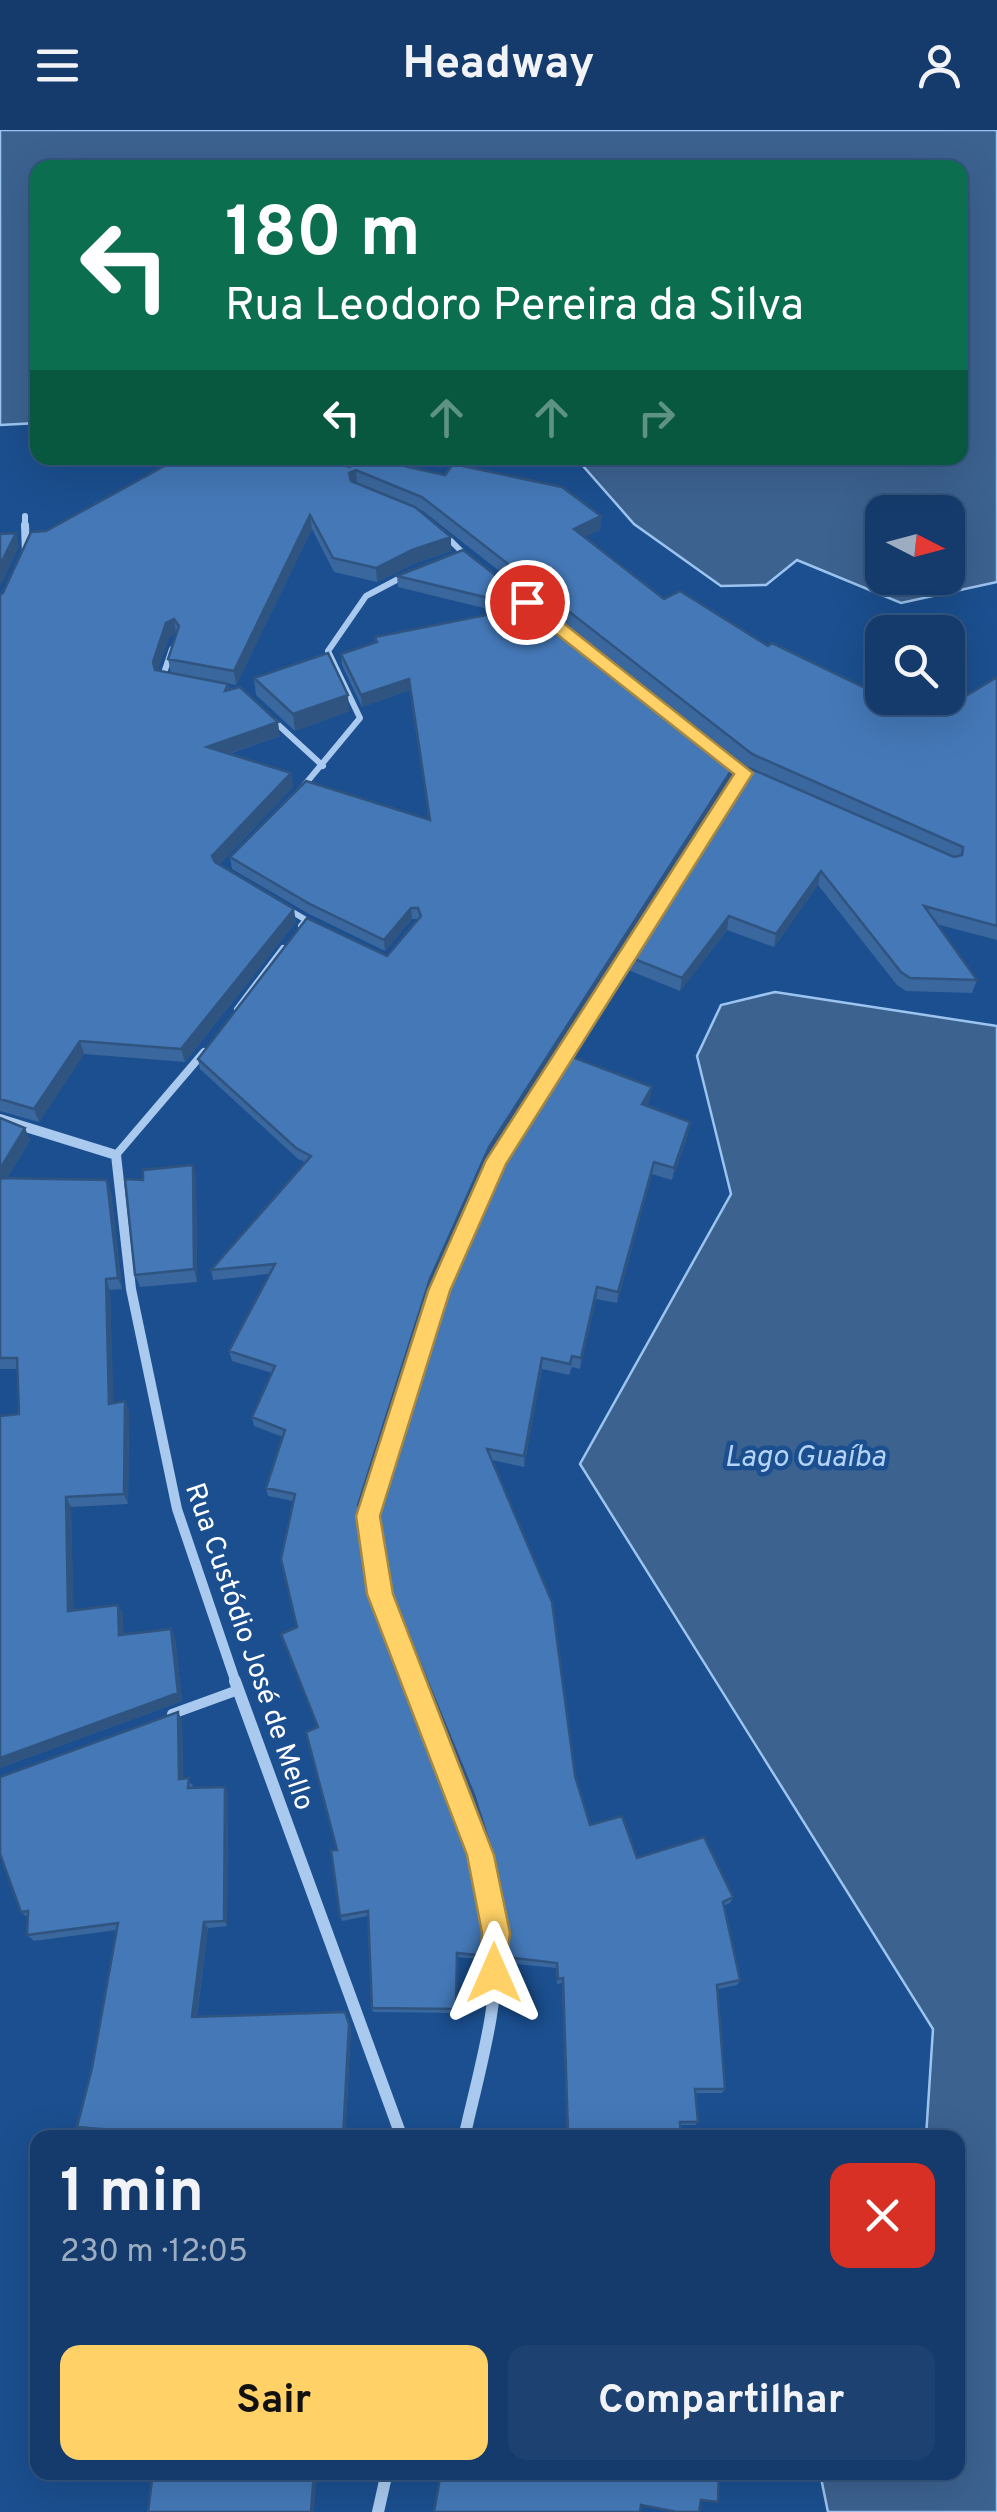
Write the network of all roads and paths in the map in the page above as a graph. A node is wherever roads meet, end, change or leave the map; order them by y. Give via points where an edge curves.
1 (25, 516) dead end
2 (432, 526) edge
3 (26, 537) junction
4 (13, 538) edge
5 (465, 554) junction
6 (448, 559) edge
7 (21, 562) edge
8 (480, 566) edge
9 (416, 570) edge
10 (175, 640) edge
11 (178, 682) edge
12 (271, 718) edge
13 (713, 748) edge
14 (324, 766) junction
15 (744, 773) junction
16 (758, 778) edge
17 (298, 792) edge
18 (272, 900) edge
19 (306, 920) junction
20 (322, 928) edge
21 (296, 932) edge
22 (285, 946) edge
23 (232, 1016) edge
24 (208, 1048) edge
25 (0, 1119) edge
26 (116, 1155) junction
27 (238, 1690) junction
28 (164, 1717) edge
29 (399, 2130) edge
30 (466, 2130) edge
31 (385, 2480) edge
32 (378, 2512) edge

1 - 3 street
2 - 5 lane
3 - 4 street
3 - 7 street
5 - 6 lane
5 - 8 street
9 - 14 lane via 366,596 328,651 360,718
10 - 11 lane via 162,678
12 - 14 lane
13 - 15 street
14 - 17 lane
15 - 16 lane
15 - 30 street via 497,1160 439,1291 368,1516 380,1594 481,1855 496,1933 493,2012
18 - 19 lane
19 - 20 lane
19 - 21 lane
22 - 23 lane
24 - 26 lane
25 - 26 street
26 - 27 street, Rua Custódio José de Mello via 131,1289 177,1509
27 - 28 lane
27 - 29 street, Rua Custódio José de Mello
31 - 32 street

